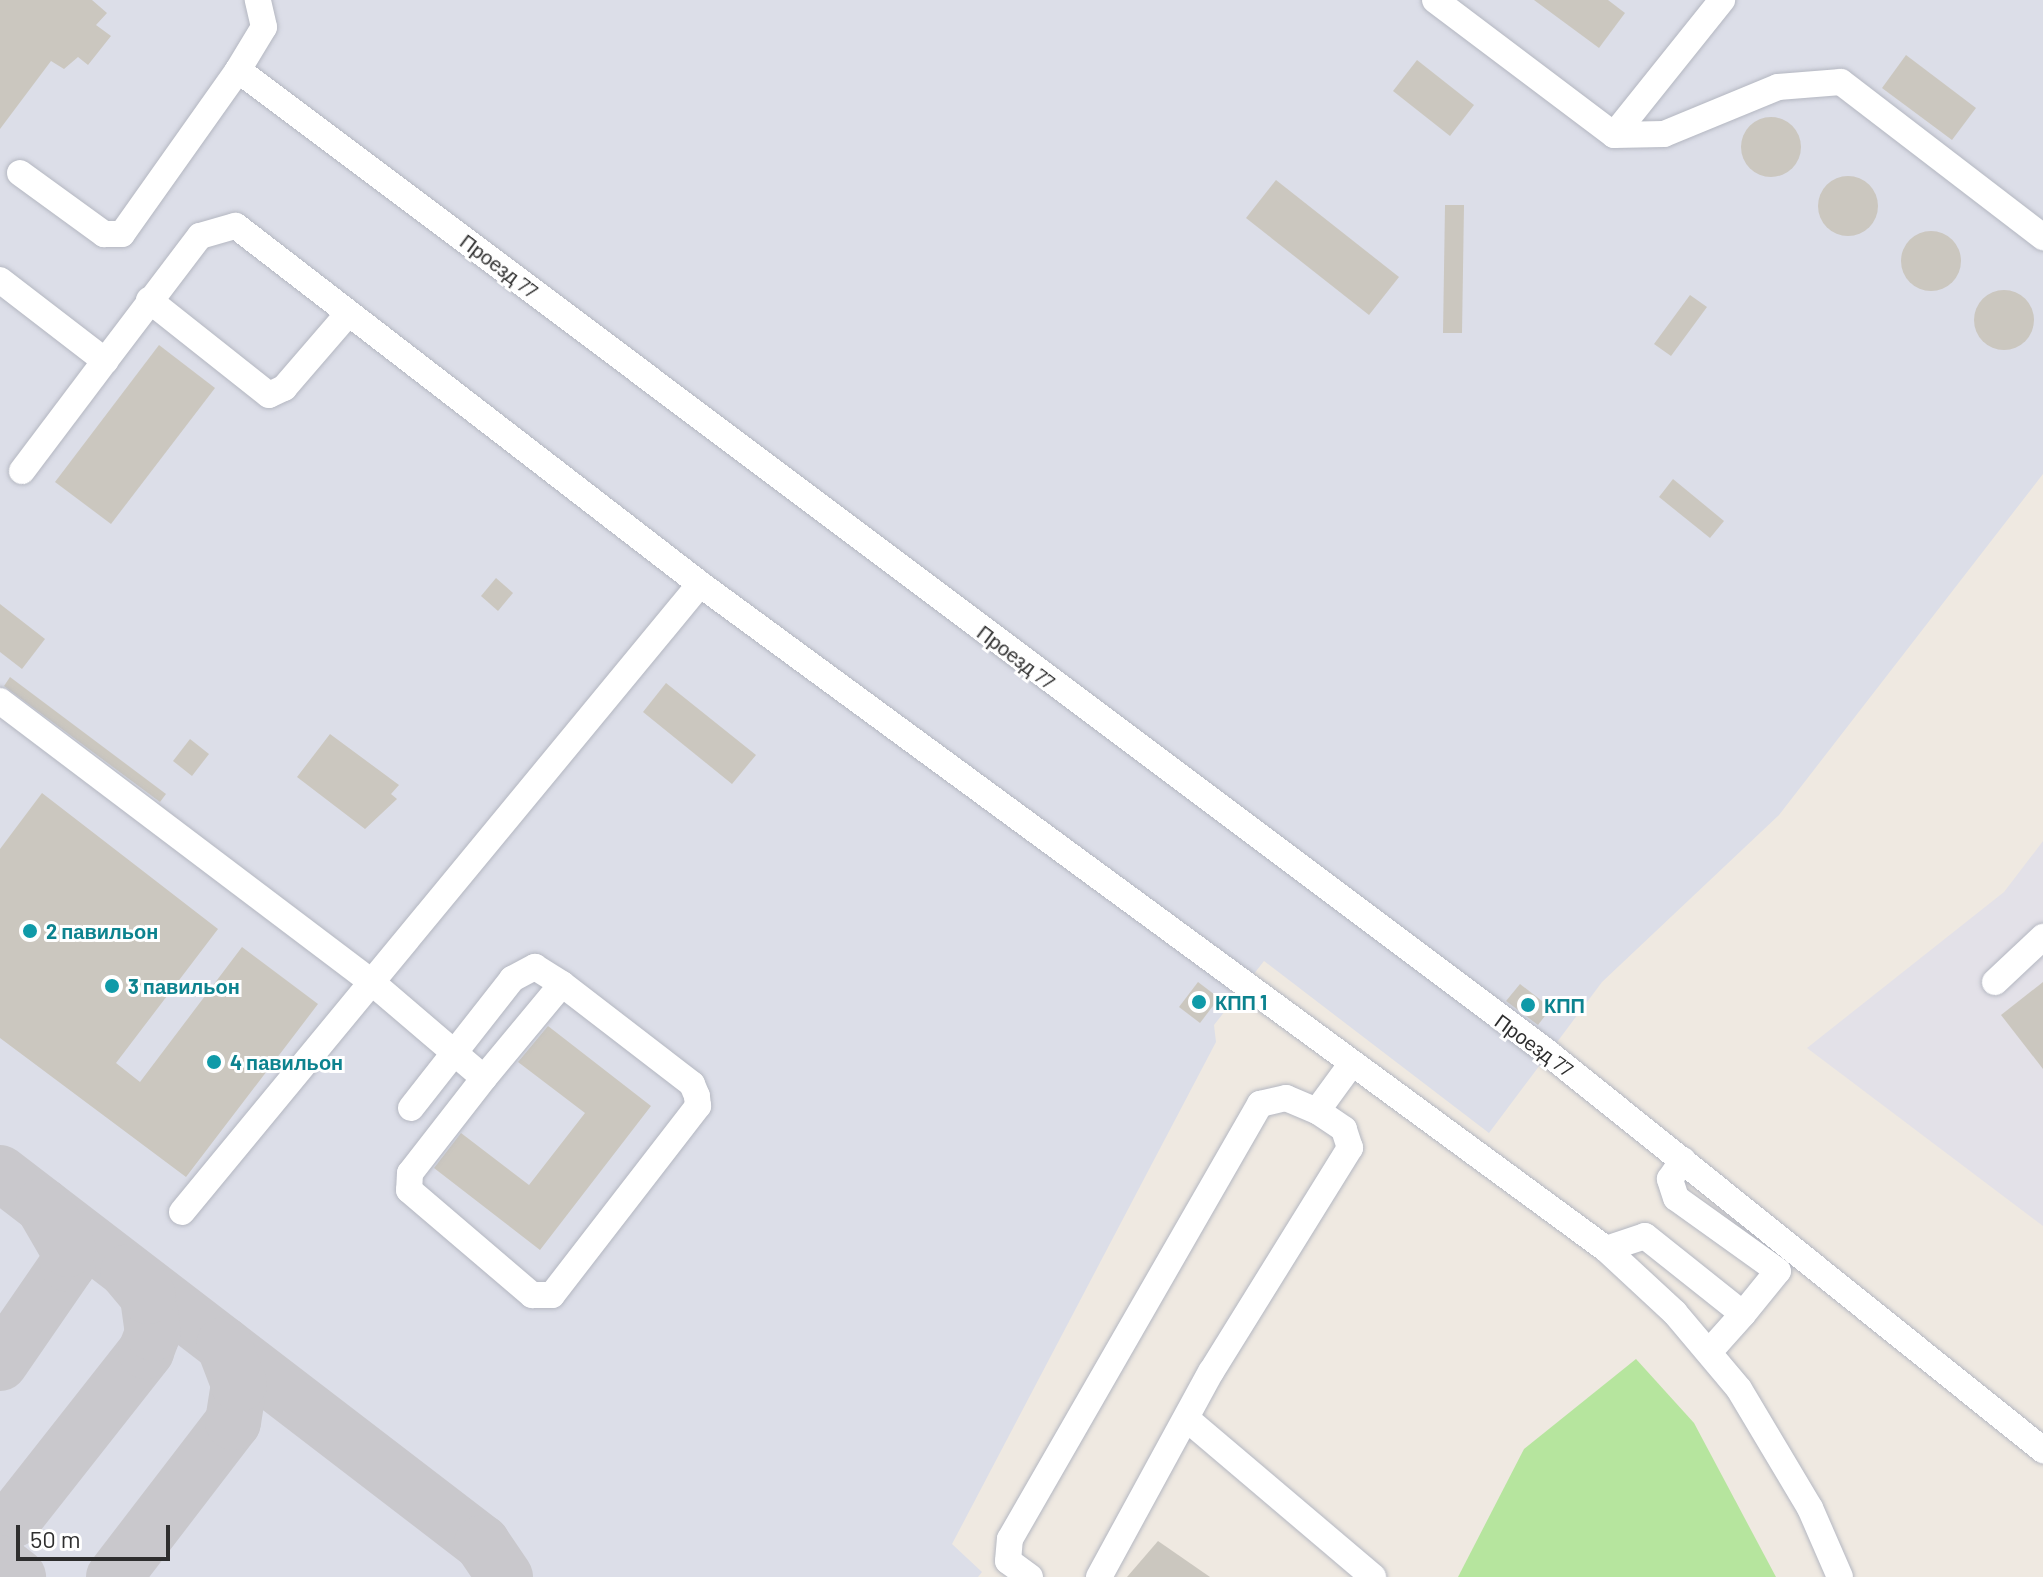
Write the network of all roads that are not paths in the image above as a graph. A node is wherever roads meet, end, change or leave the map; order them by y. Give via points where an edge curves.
1 (258, 0) edge
2 (1435, 0) edge
3 (1722, 0) edge
4 (238, 70) junction
5 (1614, 135) junction
6 (20, 173) dead end
7 (2043, 237) edge
8 (0, 280) edge
9 (149, 300) junction
10 (347, 315) junction
11 (105, 361) junction
12 (22, 471) dead end
13 (700, 584) junction
14 (0, 701) edge
15 (2043, 937) edge
16 (1995, 982) dead end
17 (562, 984) junction
18 (375, 985) junction
19 (455, 1053) junction
20 (1352, 1063) junction
21 (484, 1078) junction
22 (411, 1108) dead end
23 (1317, 1111) junction
24 (1683, 1160) junction
25 (182, 1212) dead end
26 (1796, 1245) junction
27 (1606, 1249) junction
28 (1778, 1271) junction
29 (1743, 1314) junction
30 (1709, 1352) junction
31 (1187, 1419) junction
32 (2043, 1450) edge
33 (1030, 1577) edge
34 (1099, 1577) edge
35 (1373, 1577) edge
36 (1840, 1577) edge

1 - 4 street via 264,27
2 - 5 street
3 - 5 street
4 - 6 street via 122,234 104,234
4 - 24 street, Проезд 77
5 - 7 street via 1664,134 1778,87 1841,82
8 - 11 street
9 - 10 street via 200,236 236,226
9 - 10 street via 269,395 284,388
9 - 11 street
10 - 13 street
11 - 12 street
13 - 18 street
13 - 20 street
14 - 18 street
15 - 16 street
17 - 19 street via 535,967 525,971
17 - 21 street
17 - 21 street via 692,1084 698,1106 552,1295 532,1295 409,1190 410,1173
18 - 19 street
18 - 25 street
19 - 21 street
19 - 22 street
20 - 23 street
20 - 27 street
23 - 31 street via 1344,1129 1350,1148
23 - 33 street via 1286,1098 1260,1104 1010,1539 1008,1561
24 - 26 street, Проезд 77
24 - 28 street via 1670,1179 1676,1198
26 - 28 street
26 - 32 street, Проезд 77
27 - 29 street via 1645,1236
27 - 30 street
28 - 29 street
29 - 30 street
30 - 36 street via 1775,1443
31 - 34 street
31 - 35 street

